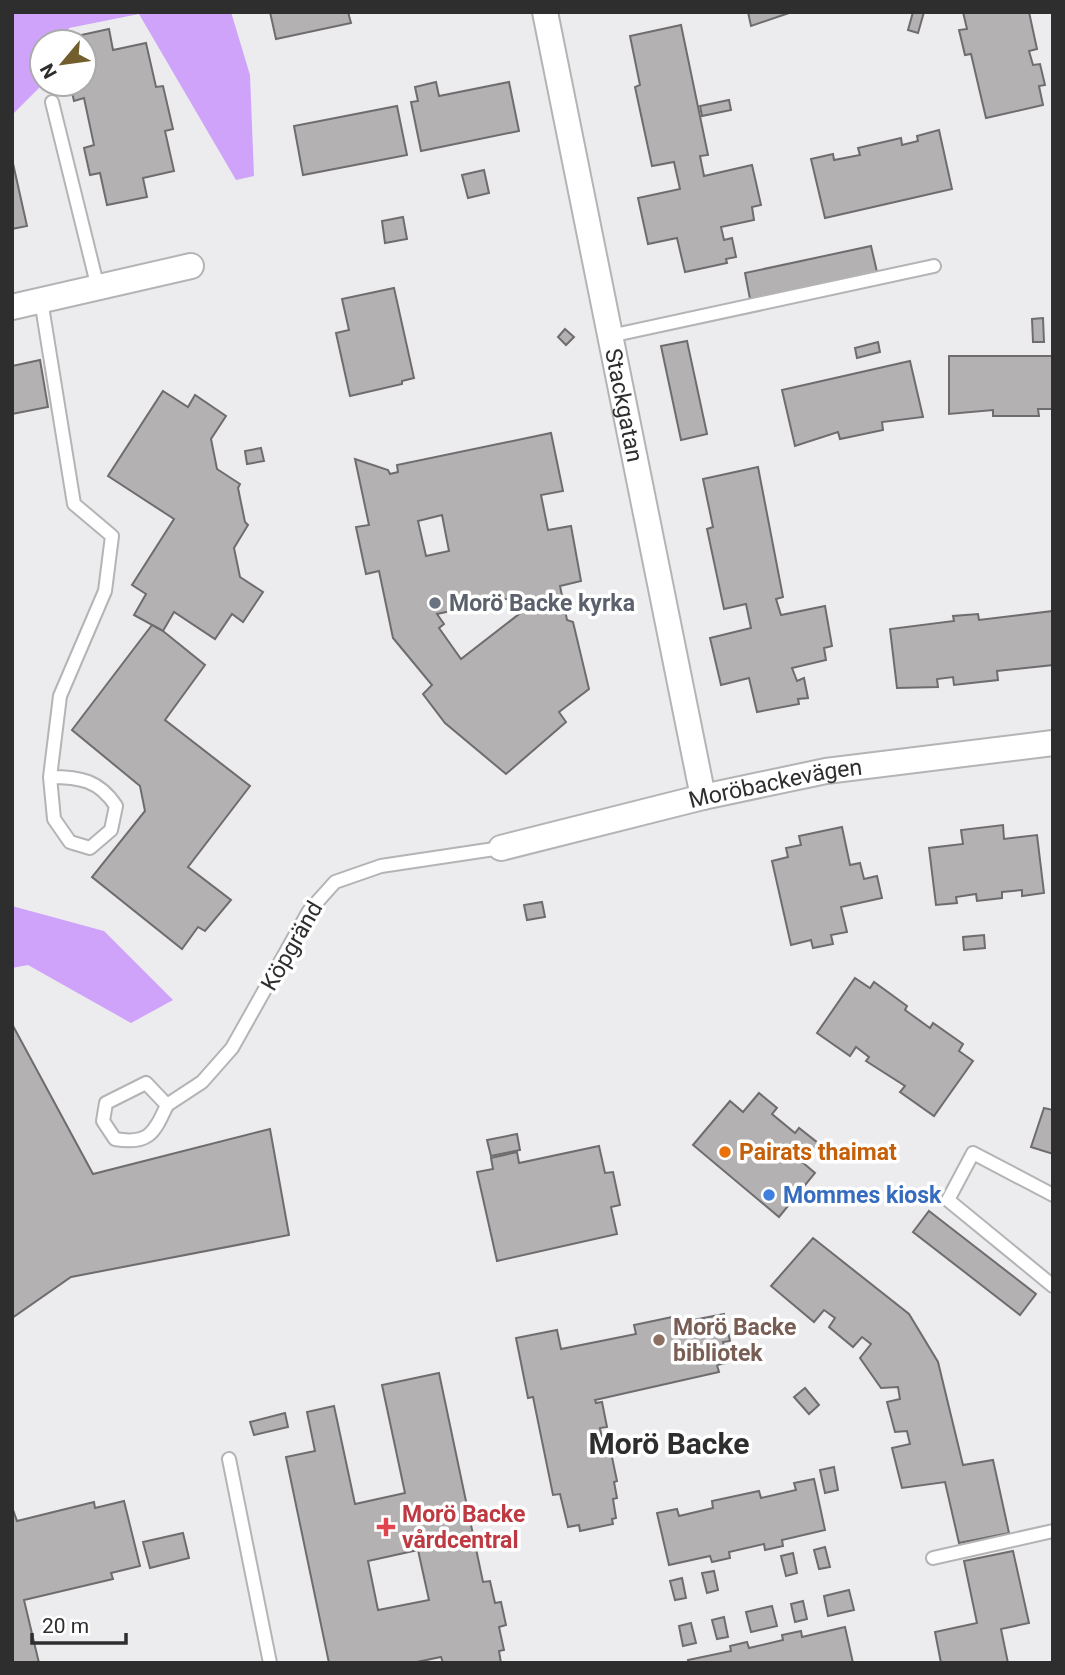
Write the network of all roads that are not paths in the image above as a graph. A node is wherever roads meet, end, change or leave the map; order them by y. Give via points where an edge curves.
1 (545, 12) edge
2 (52, 102) dead end
3 (191, 266) dead end
4 (934, 266) dead end
5 (98, 288) junction
6 (41, 300) junction
7 (12, 307) edge
8 (610, 336) junction
9 (1053, 743) edge
10 (50, 777) junction
11 (703, 797) junction
12 (501, 848) joint
13 (167, 1105) junction
14 (1053, 1195) edge
15 (1053, 1286) edge
16 (229, 1459) dead end
17 (1053, 1531) edge
18 (933, 1558) dead end
19 (270, 1663) edge

1 - 8 street, Stackgatan
2 - 5 lane
3 - 5 street
4 - 8 lane
5 - 6 street
6 - 7 street
6 - 10 lane via 74,503 112,536 105,591 60,695
8 - 11 street, Stackgatan
9 - 11 street, Moröbackevägen via 826,771
10 - 10 lane via 54,819 70,842 90,848 111,830 116,806 105,789 70,777
11 - 12 street, Moröbackevägen
12 - 13 lane, Köpgränd via 381,866 335,881 309,911 232,1048 202,1082
13 - 13 lane via 155,1132 135,1142 115,1139 103,1121 106,1103 146,1083
14 - 15 lane via 973,1153 948,1200
16 - 19 lane
17 - 18 lane

